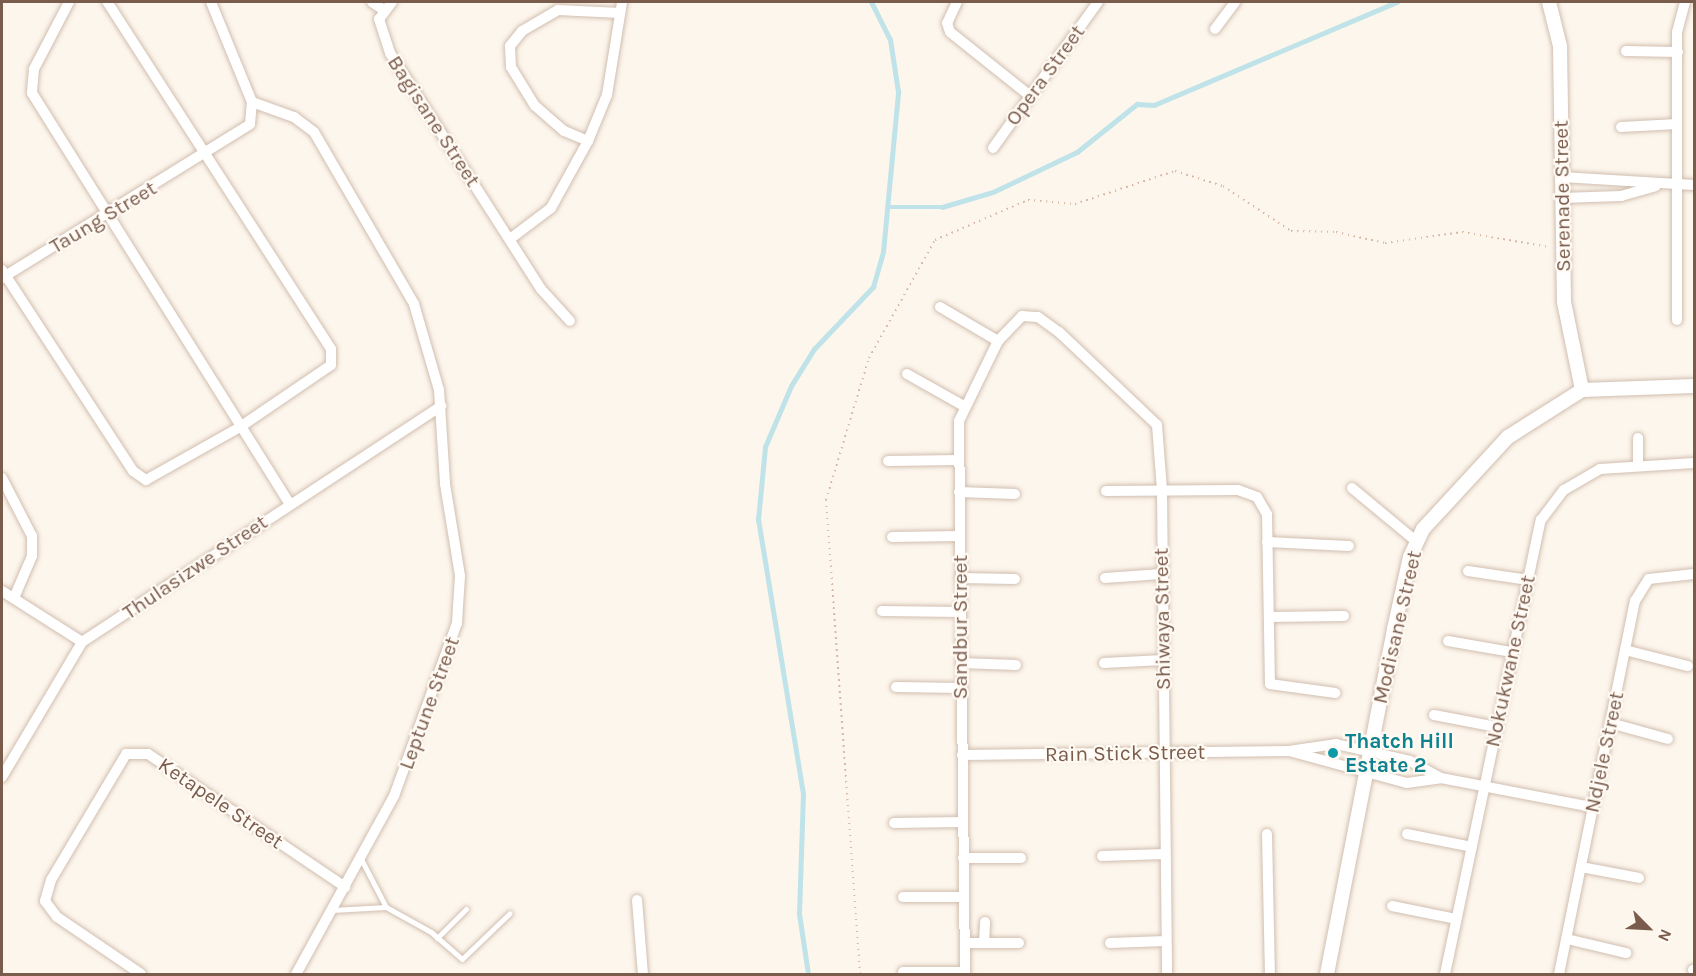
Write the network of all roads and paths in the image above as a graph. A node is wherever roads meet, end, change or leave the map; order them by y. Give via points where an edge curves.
1 (69, 2) edge
2 (107, 2) edge
3 (212, 2) edge
4 (372, 2) edge
5 (392, 2) edge
6 (622, 2) edge
7 (957, 2) edge
8 (1098, 2) edge
9 (1235, 2) edge
10 (1549, 2) edge
11 (1685, 2) edge
12 (384, 10) junction
13 (620, 13) junction
14 (1215, 29) dead end
15 (1626, 51) dead end
16 (1677, 52) junction
17 (1029, 95) junction
18 (252, 102) junction
19 (1677, 124) junction
20 (1621, 127) dead end
21 (588, 141) junction
22 (993, 148) dead end
23 (205, 155) junction
24 (1562, 177) junction
25 (1659, 184) junction
26 (1676, 185) junction
27 (1695, 185) edge
28 (1562, 198) junction
29 (107, 215) junction
30 (510, 239) junction
31 (1563, 250) junction
32 (2, 274) edge
33 (940, 307) dead end
34 (1038, 316) joint
35 (1677, 320) dead end
36 (570, 321) dead end
37 (998, 341) junction
38 (907, 374) dead end
39 (1695, 386) edge
40 (1582, 390) junction
41 (962, 405) junction
42 (441, 406) junction
43 (240, 427) junction
44 (1638, 438) dead end
45 (959, 460) junction
46 (888, 461) dead end
47 (1695, 463) edge
48 (1638, 464) junction
49 (2, 477) edge
50 (1352, 488) dead end
51 (1106, 490) dead end
52 (1162, 490) junction
53 (960, 492) junction
54 (1015, 494) dead end
55 (290, 504) junction
56 (960, 536) junction
57 (892, 537) dead end
58 (1267, 542) junction
59 (1417, 542) junction
60 (1349, 546) dead end
61 (1468, 571) dead end
62 (1695, 573) edge
63 (1161, 574) junction
64 (960, 578) junction
65 (1105, 578) dead end
66 (1015, 579) dead end
67 (1528, 580) junction
68 (2, 591) edge
69 (14, 598) junction
70 (882, 611) dead end
71 (961, 612) junction
72 (1344, 616) dead end
73 (1269, 617) junction
74 (1448, 641) dead end
75 (82, 642) junction
76 (1625, 650) junction
77 (1512, 652) junction
78 (1163, 660) junction
79 (961, 663) junction
80 (1104, 663) dead end
81 (1016, 665) dead end
82 (1688, 666) dead end
83 (896, 687) dead end
84 (961, 688) junction
85 (1335, 693) dead end
86 (1434, 715) dead end
87 (1610, 723) junction
88 (1497, 727) junction
89 (1668, 739) dead end
90 (1164, 752) junction
91 (1289, 752) junction
92 (1370, 752) junction
93 (962, 755) junction
94 (1366, 772) junction
95 (2, 777) edge
96 (1441, 778) junction
97 (1484, 787) junction
98 (1592, 807) junction
99 (963, 822) junction
100 (894, 823) dead end
101 (1267, 834) dead end
102 (1407, 834) dead end
103 (1472, 847) junction
104 (1165, 855) junction
105 (1102, 856) dead end
106 (963, 858) junction
107 (1021, 858) dead end
108 (361, 859) junction
109 (1581, 867) junction
110 (1639, 878) dead end
111 (345, 886) junction
112 (903, 897) dead end
113 (964, 897) junction
114 (637, 900) dead end
115 (1392, 906) dead end
116 (386, 907) junction
117 (466, 909) dead end
118 (331, 910) junction
119 (510, 913) dead end
120 (1456, 919) junction
121 (985, 922) dead end
122 (437, 938) junction
123 (1567, 939) junction
124 (1166, 940) junction
125 (965, 943) junction
126 (984, 943) junction
127 (1019, 943) dead end
128 (1110, 943) dead end
129 (1626, 953) dead end
130 (903, 972) dead end
131 (965, 973) edge
132 (141, 975) edge
133 (296, 975) edge
134 (643, 975) edge
135 (860, 975) edge
136 (1167, 975) edge
137 (1270, 975) edge
138 (1327, 975) edge
139 (1445, 975) edge
140 (1559, 975) edge

1 - 29 street via 34,69 32,93
2 - 23 street
3 - 18 street
4 - 12 street
5 - 12 street
6 - 13 street
7 - 17 street via 947,23 950,32
8 - 17 street, Opera Street
9 - 14 street
10 - 24 street, Serenade Street via 1560,46
11 - 16 street via 1679,15
12 - 30 street, Bagisane Street via 379,32 390,53
13 - 21 street via 607,95
13 - 21 street via 558,10 522,32 510,46 512,67 535,106 564,131
15 - 16 street
16 - 19 street
17 - 22 street, Opera Street
18 - 23 street, Taung Street via 250,124
18 - 42 street, Leptune Street via 304,123 346,181 414,304
19 - 20 street
19 - 26 street
21 - 30 street via 551,208
23 - 29 street, Taung Street
23 - 43 street via 333,355 323,374
24 - 25 street
24 - 28 street, Serenade Street
25 - 26 street
25 - 28 street via 1622,196
26 - 27 street
26 - 35 street
28 - 31 street, Serenade Street
29 - 32 street, Taung Street
29 - 43 street
30 - 36 street, Bagisane Street via 541,289
31 - 40 street, Serenade Street via 1567,330
31 - 135 path via 1462,232 1384,243 1336,232 1291,231 1223,186 1174,171 1075,204 1028,200 935,240 869,358 826,500
32 - 43 street via 140,478 154,480
33 - 37 street
34 - 37 street, Sandbur Street via 1018,317
34 - 52 street, Shiwaya Street via 1157,425
37 - 41 street, Sandbur Street
38 - 41 street
39 - 40 street
40 - 59 street, Modisane Street via 1508,437 1438,509
41 - 45 street, Sandbur Street
42 - 55 street, Thulasizwe Street
42 - 108 street, Leptune Street via 445,484 460,576 457,624 394,796
43 - 55 street
44 - 48 street
45 - 46 street
45 - 53 street, Sandbur Street
47 - 48 street, Nokukwane Street
48 - 67 street, Nokukwane Street via 1587,474 1551,503 1536,534
49 - 69 street via 32,536 32,556
50 - 59 street
51 - 52 street
52 - 58 street via 1250,493 1265,508
52 - 63 street, Shiwaya Street
53 - 54 street
53 - 56 street, Sandbur Street
55 - 75 street, Thulasizwe Street
56 - 57 street
56 - 64 street, Sandbur Street
58 - 60 street
58 - 73 street
59 - 92 street, Modisane Street
61 - 67 street
62 - 76 street, Ndjele Street via 1659,574 1641,587
63 - 65 street
63 - 78 street, Shiwaya Street
64 - 66 street
64 - 71 street, Sandbur Street
67 - 77 street, Nokukwane Street
68 - 69 street
69 - 75 street
70 - 71 street
71 - 79 street, Sandbur Street
72 - 73 street
73 - 85 street via 1270,684
74 - 77 street
75 - 95 street, Thulasizwe Street
76 - 82 street
76 - 87 street, Ndjele Street
77 - 88 street, Nokukwane Street
78 - 80 street
78 - 90 street, Shiwaya Street
79 - 81 street
79 - 84 street, Sandbur Street
83 - 84 street
84 - 93 street, Sandbur Street
86 - 88 street
87 - 89 street
87 - 98 street, Ndjele Street
88 - 97 street, Nokukwane Street
90 - 91 street, Rain Stick Street
90 - 93 street, Rain Stick Street
90 - 104 street, Shiwaya Street
91 - 92 street, Rain Stick Street via 1322,742
91 - 94 street, Rain Stick Street
92 - 94 street, Modisane Street
92 - 96 street, Rain Stick Street via 1410,761
93 - 99 street, Sandbur Street
94 - 96 street, Rain Stick Street via 1407,783
94 - 138 street, Modisane Street
96 - 97 street, Rain Stick Street
97 - 98 street, Rain Stick Street
97 - 103 street, Nokukwane Street
98 - 109 street, Ndjele Street
99 - 100 street
99 - 106 street, Sandbur Street
101 - 137 street
102 - 103 street
103 - 120 street, Nokukwane Street
104 - 105 street
104 - 124 street, Shiwaya Street
106 - 107 street
106 - 113 street, Sandbur Street
108 - 111 street, Leptune Street
108 - 116 lane
109 - 110 street
109 - 123 street, Ndjele Street
111 - 118 street, Leptune Street
111 - 132 street, Ketapele Street via 148,754 126,754 51,880 45,901 57,917
112 - 113 street
113 - 125 street, Sandbur Street
114 - 134 street
115 - 120 street
116 - 118 lane
116 - 122 lane
117 - 122 lane
118 - 133 street, Leptune Street
119 - 122 lane via 462,959
120 - 139 street, Nokukwane Street
121 - 126 street
123 - 129 street
123 - 140 street, Ndjele Street
124 - 128 street
124 - 136 street, Shiwaya Street
125 - 126 street
125 - 131 street, Sandbur Street
126 - 127 street
130 - 131 street

